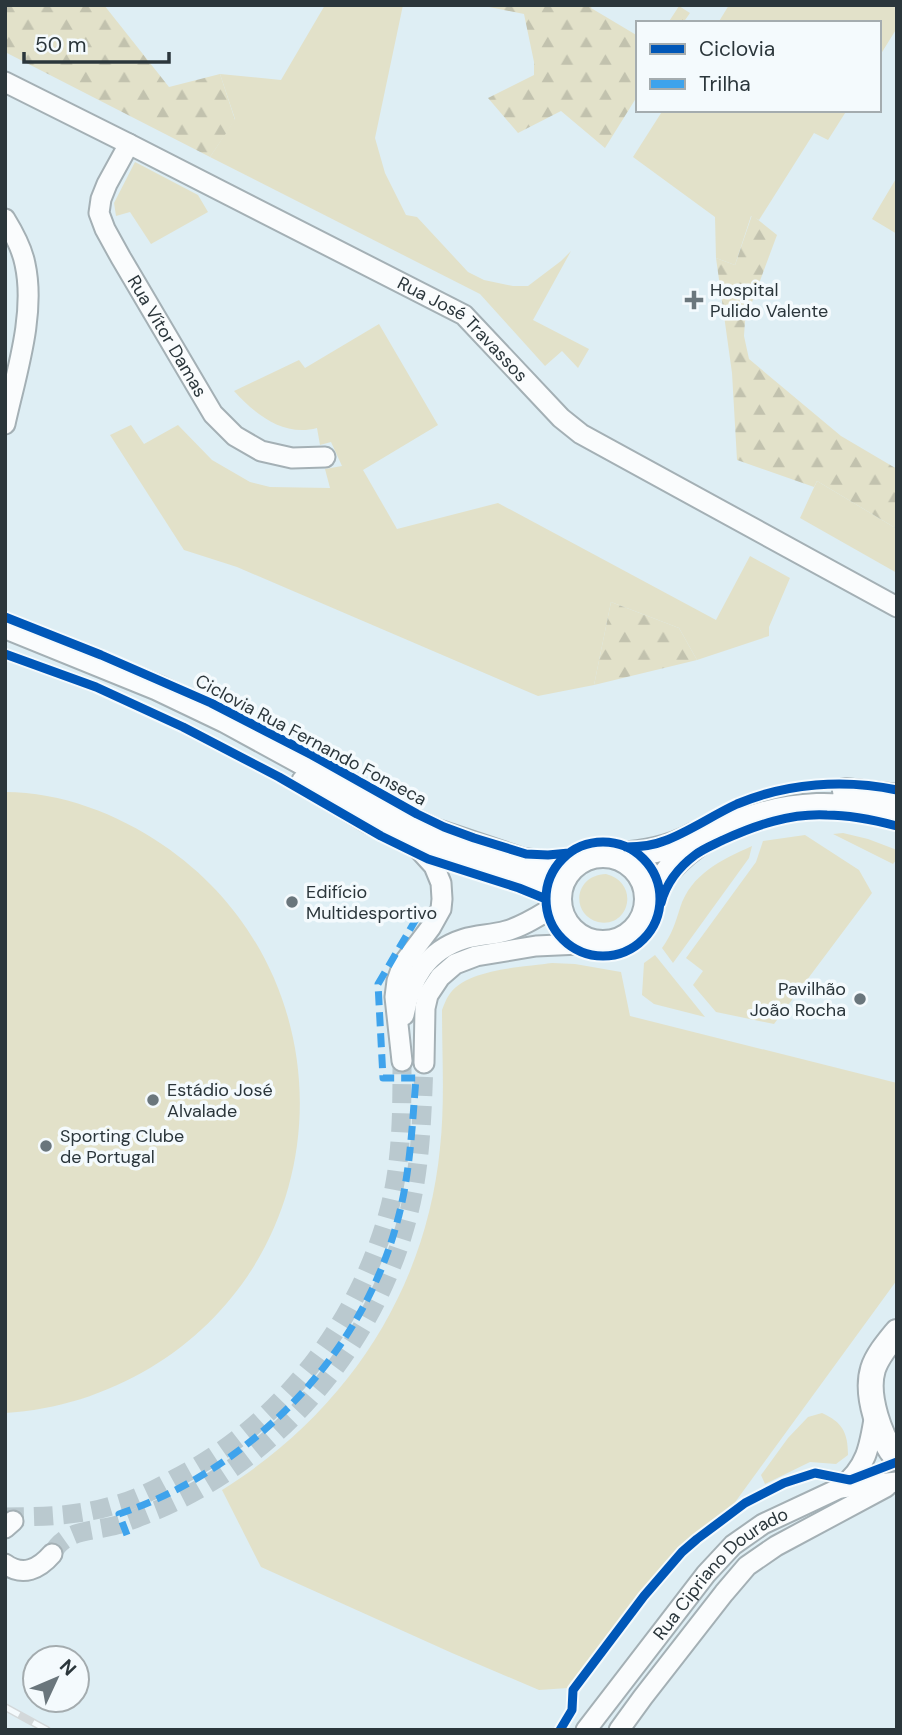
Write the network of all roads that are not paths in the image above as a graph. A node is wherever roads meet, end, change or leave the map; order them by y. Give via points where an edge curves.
1 (5, 82) edge
2 (129, 144) junction
3 (5, 219) edge
4 (5, 424) edge
5 (325, 457) dead end
6 (897, 607) edge
7 (5, 614) edge
8 (12, 634) edge
9 (897, 797) edge
10 (897, 817) edge
11 (412, 841) junction
12 (614, 856) junction
13 (578, 862) junction
14 (559, 901) junction
15 (645, 914) junction
16 (602, 943) junction
17 (400, 1040) junction
18 (402, 1061) tunnel mouth
19 (424, 1063) tunnel mouth
20 (897, 1332) edge
21 (875, 1413) junction
22 (897, 1458) edge
23 (897, 1482) edge
24 (840, 1489) junction
25 (52, 1554) tunnel mouth
26 (5, 1564) edge
27 (586, 1730) edge
28 (619, 1730) edge

1 - 2 street, Rua José Travassos
2 - 5 street, Rua Vítor Damas via 107,184 99,213 104,229 213,414 234,436 261,451 292,458
2 - 6 street, Rua José Travassos via 464,315 580,434
3 - 4 street via 25,262 29,301
7 - 8 street
8 - 11 street via 220,736
8 - 13 street via 158,688 434,831 523,861
9 - 12 street via 849,791 802,794 742,811 667,848
10 - 15 street via 850,807 816,806 747,820 703,840 676,862 662,878
11 - 14 street via 538,885
11 - 17 street via 434,866 442,899 431,927 400,973 395,997
12 - 13 street via 595,855
12 - 15 street via 638,872 645,885
13 - 14 street via 561,884
14 - 16 street via 573,932
14 - 17 street via 527,922 462,939 431,958 408,994
15 - 16 street via 628,935
16 - 19 street via 536,946 455,964 428,995
17 - 18 street
20 - 21 street via 873,1368 870,1384
21 - 22 street
21 - 24 street via 863,1464
23 - 24 street, Rua Cipriano Dourado
23 - 28 street, Rua Cipriano Dourado via 747,1566
24 - 27 street, Rua Cipriano Dourado via 763,1524 733,1545
25 - 26 street via 27,1571

